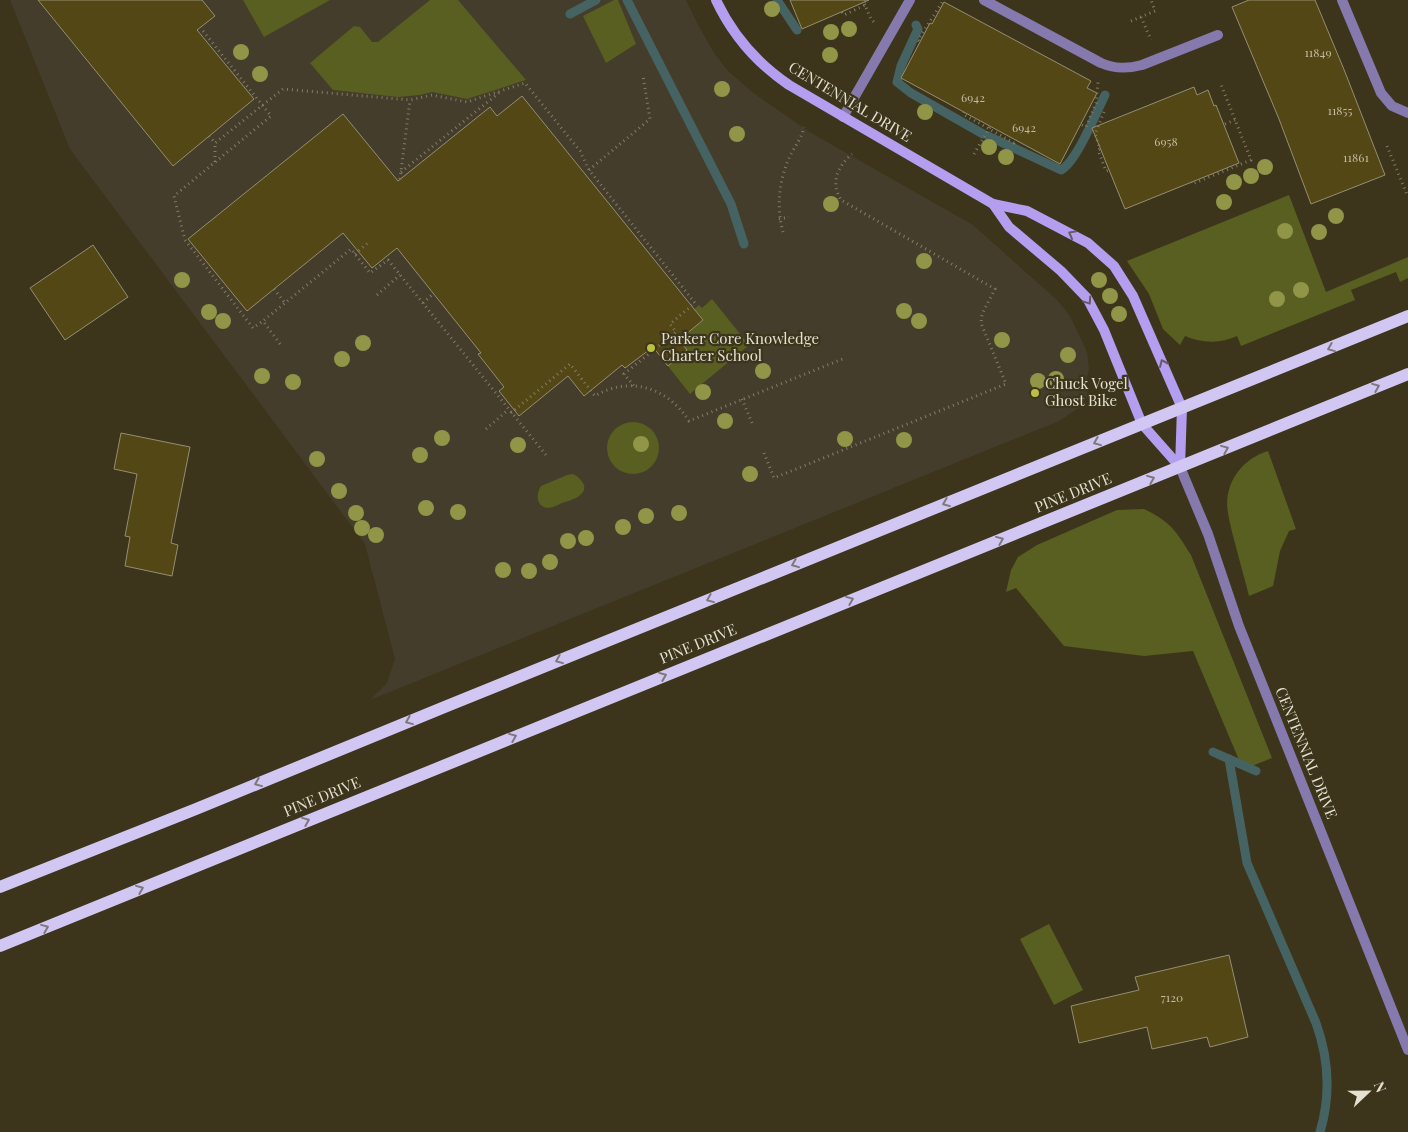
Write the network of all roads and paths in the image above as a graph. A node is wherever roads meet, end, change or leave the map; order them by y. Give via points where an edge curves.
1 (716, 0) edge
2 (868, 0) edge
3 (910, 0) edge
4 (984, 0) edge
5 (1151, 0) edge
6 (1342, 0) edge
7 (943, 1) dead end
8 (865, 6) junction
9 (842, 12) dead end
10 (1142, 17) junction
11 (1131, 21) dead end
12 (875, 23) dead end
13 (203, 32) dead end
14 (1218, 35) dead end
15 (1151, 40) dead end
16 (919, 41) dead end
17 (643, 76) dead end
18 (1098, 82) dead end
19 (1220, 82) dead end
20 (503, 90) junction
21 (410, 100) junction
22 (262, 105) junction
23 (964, 112) dead end
24 (1104, 112) dead end
25 (1408, 113) edge
26 (843, 117) junction
27 (1235, 120) junction
28 (1225, 124) dead end
29 (1082, 125) dead end
30 (804, 127) dead end
31 (989, 128) junction
32 (210, 136) dead end
33 (1015, 139) dead end
34 (215, 143) junction
35 (1387, 146) dead end
36 (852, 154) dead end
37 (974, 154) dead end
38 (215, 163) junction
39 (589, 170) junction
40 (1109, 170) dead end
41 (401, 172) junction
42 (400, 179) dead end
43 (1191, 182) dead end
44 (1408, 197) edge
45 (993, 204) junction
46 (790, 217) dead end
47 (779, 218) junction
48 (783, 232) dead end
49 (370, 241) dead end
50 (355, 254) junction
51 (400, 276) junction
52 (274, 289) dead end
53 (434, 294) dead end
54 (377, 295) dead end
55 (285, 303) junction
56 (423, 303) junction
57 (1408, 316) edge
58 (262, 321) junction
59 (280, 344) dead end
60 (845, 358) dead end
61 (1408, 374) edge
62 (634, 386) junction
63 (742, 399) junction
64 (1182, 408) junction
65 (510, 412) junction
66 (752, 423) dead end
67 (1142, 424) junction
68 (486, 429) dead end
69 (764, 453) dead end
70 (546, 455) dead end
71 (1180, 467) junction
72 (0, 887) edge
73 (0, 946) edge
74 (1408, 1050) edge

1 - 26 street, CENTENNIAL DRIVE via 731,28 767,68
2 - 8 path via 863,2
3 - 26 street
4 - 14 street via 1101,63 1118,68 1142,65
5 - 10 path via 1155,11
6 - 25 street via 1381,92 1392,106
7 - 16 path
8 - 9 path
8 - 12 path
10 - 11 path
10 - 15 path
13 - 22 path
17 - 39 path via 650,119
18 - 29 path via 1094,107 1086,127
19 - 27 path
20 - 21 path via 467,102 432,96
20 - 39 path via 526,83 580,151
20 - 41 path
21 - 22 path via 283,89
21 - 41 path
22 - 34 path
22 - 38 path via 271,116
23 - 31 path
24 - 40 path via 1095,134 1106,171
26 - 45 street, CENTENNIAL DRIVE
27 - 28 path
27 - 43 path via 1251,160
30 - 47 path via 781,181
31 - 33 path via 1014,143
31 - 37 path
32 - 34 path
34 - 38 path
35 - 44 path
36 - 69 path via 836,175 835,185 841,200 995,289 982,314 981,323 1006,384 774,478
38 - 58 path via 174,196 185,240 253,328
39 - 62 path via 696,305 670,324 676,332 624,374
41 - 42 path
64 -> 45 street, CENTENNIAL DRIVE via 1133,296 1114,266 1095,247 1027,211
45 -> 67 street, CENTENNIAL DRIVE via 1009,227 1061,271 1086,298 1104,330
46 - 47 path
47 - 48 path
49 - 50 path
50 - 51 path via 370,273 388,260
50 - 55 path via 351,250
51 - 54 path
51 - 56 path
52 - 55 path
53 - 56 path
55 - 58 path
56 - 65 path
57 -> 64 main road
58 - 59 path
60 - 63 path
71 -> 61 main road, PINE DRIVE
62 - 63 path via 669,397 689,421
62 - 65 path via 610,388 596,396 570,364
63 - 66 path
64 - 67 main road
64 - 71 street, CENTENNIAL DRIVE
65 - 68 path
65 - 70 path
67 - 71 street, CENTENNIAL DRIVE
67 -> 72 main road
73 -> 71 main road, PINE DRIVE
71 - 74 street, CENTENNIAL DRIVE via 1208,534 1239,626

